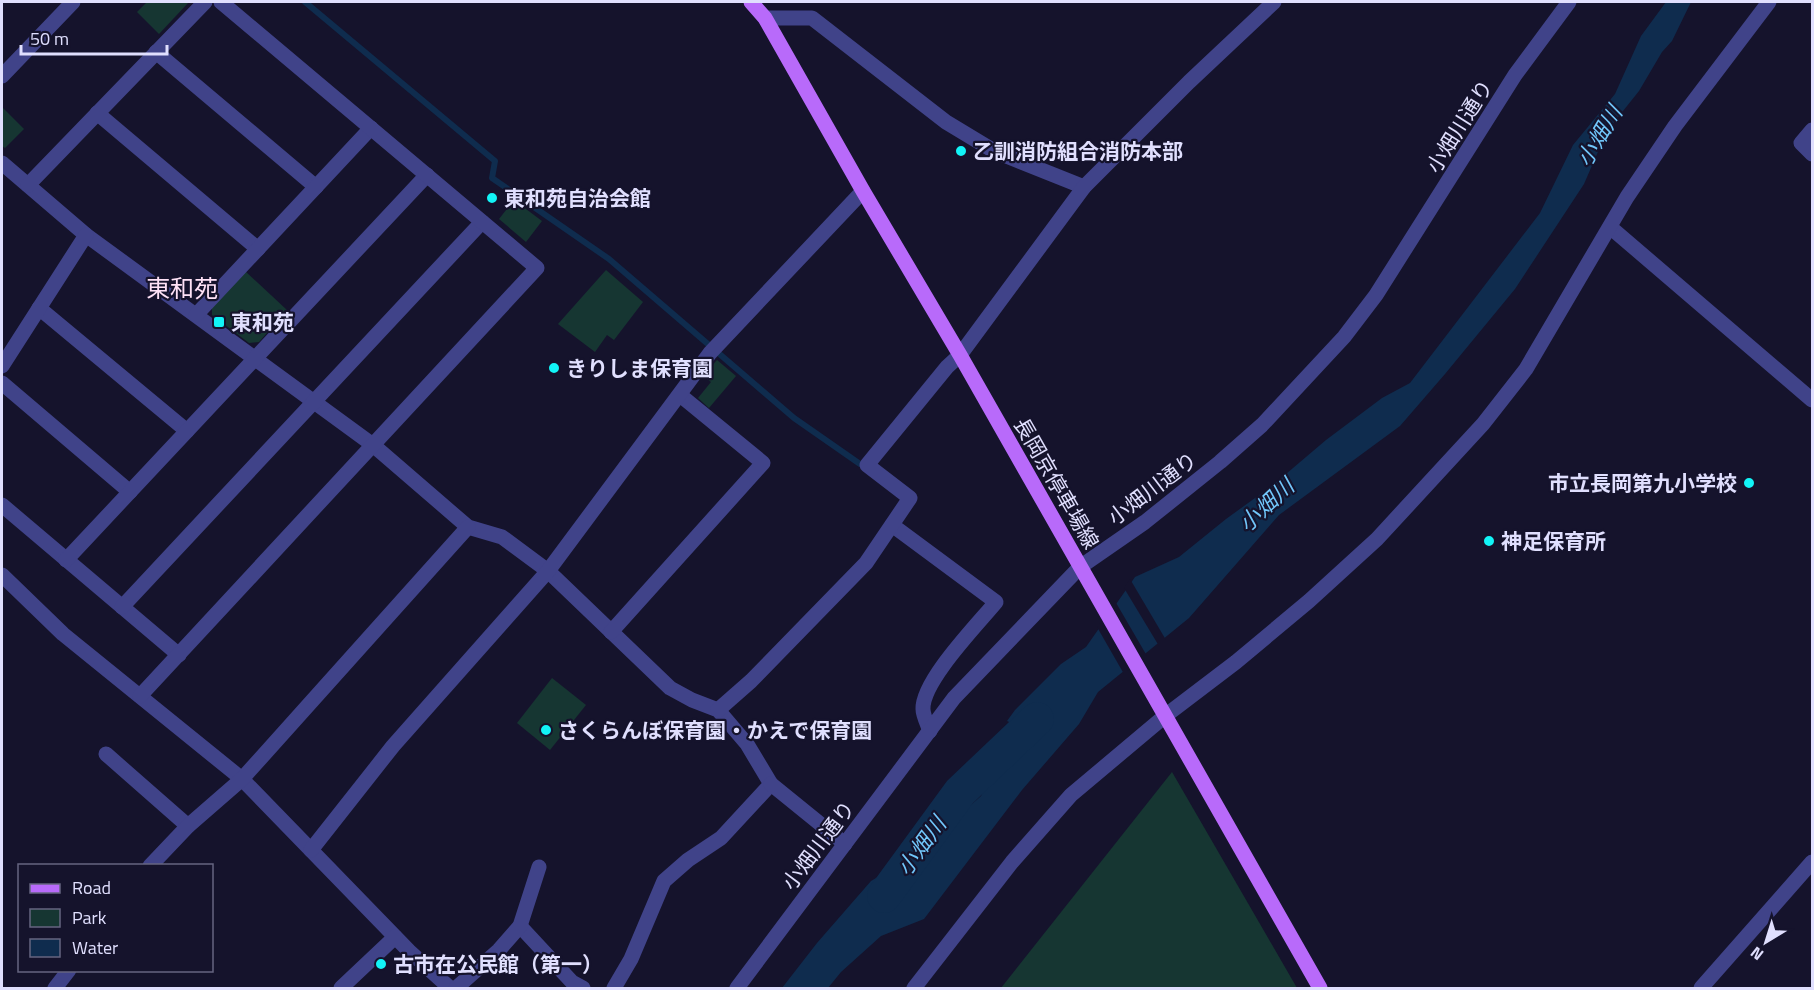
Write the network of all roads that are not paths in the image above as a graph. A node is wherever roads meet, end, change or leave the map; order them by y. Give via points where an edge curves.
1 (73, 2) edge
2 (205, 2) edge
3 (221, 2) edge
4 (751, 2) edge
5 (1274, 2) edge
6 (1569, 2) edge
7 (1769, 2) edge
8 (765, 18) junction
9 (156, 52) junction
10 (2, 76) edge
11 (97, 114) junction
12 (371, 128) junction
13 (1812, 130) edge
14 (1812, 154) edge
15 (3, 168) edge
16 (427, 174) junction
17 (28, 185) junction
18 (316, 187) junction
19 (1084, 187) junction
20 (863, 191) junction
21 (482, 222) junction
22 (1610, 227) junction
23 (86, 235) junction
24 (258, 249) junction
25 (39, 308) junction
26 (196, 315) junction
27 (960, 354) junction
28 (255, 358) junction
29 (2, 366) edge
30 (2, 383) edge
31 (681, 395) junction
32 (1812, 399) edge
33 (314, 402) junction
34 (187, 431) junction
35 (373, 445) junction
36 (130, 492) junction
37 (2, 504) edge
38 (892, 525) junction
39 (468, 527) junction
40 (66, 560) junction
41 (548, 571) junction
42 (1084, 573) junction
43 (2, 575) edge
44 (122, 607) junction
45 (611, 632) junction
46 (179, 655) junction
47 (140, 696) junction
48 (718, 710) junction
49 (1163, 712) junction
50 (930, 731) junction
51 (106, 754) dead end
52 (242, 778) junction
53 (771, 784) junction
54 (188, 826) junction
55 (845, 844) junction
56 (311, 850) junction
57 (1812, 862) edge
58 (152, 864) edge
59 (539, 867) dead end
60 (520, 926) junction
61 (395, 937) junction
62 (67, 972) edge
63 (55, 988) edge
64 (341, 988) edge
65 (450, 988) edge
66 (456, 988) edge
67 (583, 988) edge
68 (614, 988) edge
69 (737, 988) edge
70 (914, 988) edge
71 (1320, 988) edge
72 (1701, 988) edge

1 - 10 street
2 - 9 street
3 - 12 street
4 - 8 main road, 長岡京停車場線
5 - 19 street
6 - 42 street, 小畑川通り via 1515,75 1376,295 1344,337 1262,425
7 - 22 street via 1675,126
8 - 19 street via 812,18 946,122 994,151
8 - 20 main road, 長岡京停車場線
9 - 11 street
9 - 18 street
11 - 17 street
11 - 24 street
12 - 16 street
12 - 18 street
13 - 14 street via 1801,143
15 - 17 street
16 - 21 street
16 - 28 street
17 - 23 street
18 - 24 street
19 - 27 street
20 - 27 main road, 長岡京停車場線
20 - 31 street via 714,349
21 - 33 street
21 - 35 street via 537,268
22 - 32 street
22 - 49 street via 1526,369 1443,470 1377,539 1309,601 1236,662
23 - 25 street
23 - 26 street
24 - 26 street
25 - 29 street
25 - 34 street
26 - 28 street
27 - 38 street via 867,465 910,498
27 - 42 main road, 長岡京停車場線
28 - 33 street
28 - 34 street
30 - 36 street
31 - 41 street
31 - 45 street via 763,463
33 - 35 street
33 - 44 street
34 - 36 street
35 - 39 street
35 - 46 street
36 - 40 street
37 - 40 street
38 - 48 street via 866,563
38 - 50 street via 996,602 937,673 923,709
39 - 41 street via 502,537
39 - 52 street
40 - 44 street
41 - 45 street
41 - 56 street via 393,746
42 - 49 main road, 長岡京停車場線
42 - 50 street, 小畑川通り via 954,698
43 - 47 street via 63,634
44 - 46 street
45 - 48 street via 670,688
46 - 47 street
47 - 52 street
48 - 53 street via 747,744
49 - 70 street via 1071,795 1012,862
49 - 71 main road, 長岡京停車場線
50 - 55 street, 小畑川通り
51 - 54 street
52 - 54 street
52 - 56 street
53 - 55 street
53 - 68 street via 721,838 664,881 631,959
54 - 58 street
55 - 69 street, 小畑川通り
56 - 61 street
57 - 72 street
59 - 60 street
60 - 66 street
60 - 67 street via 572,982
61 - 64 street
61 - 65 street
62 - 63 street

